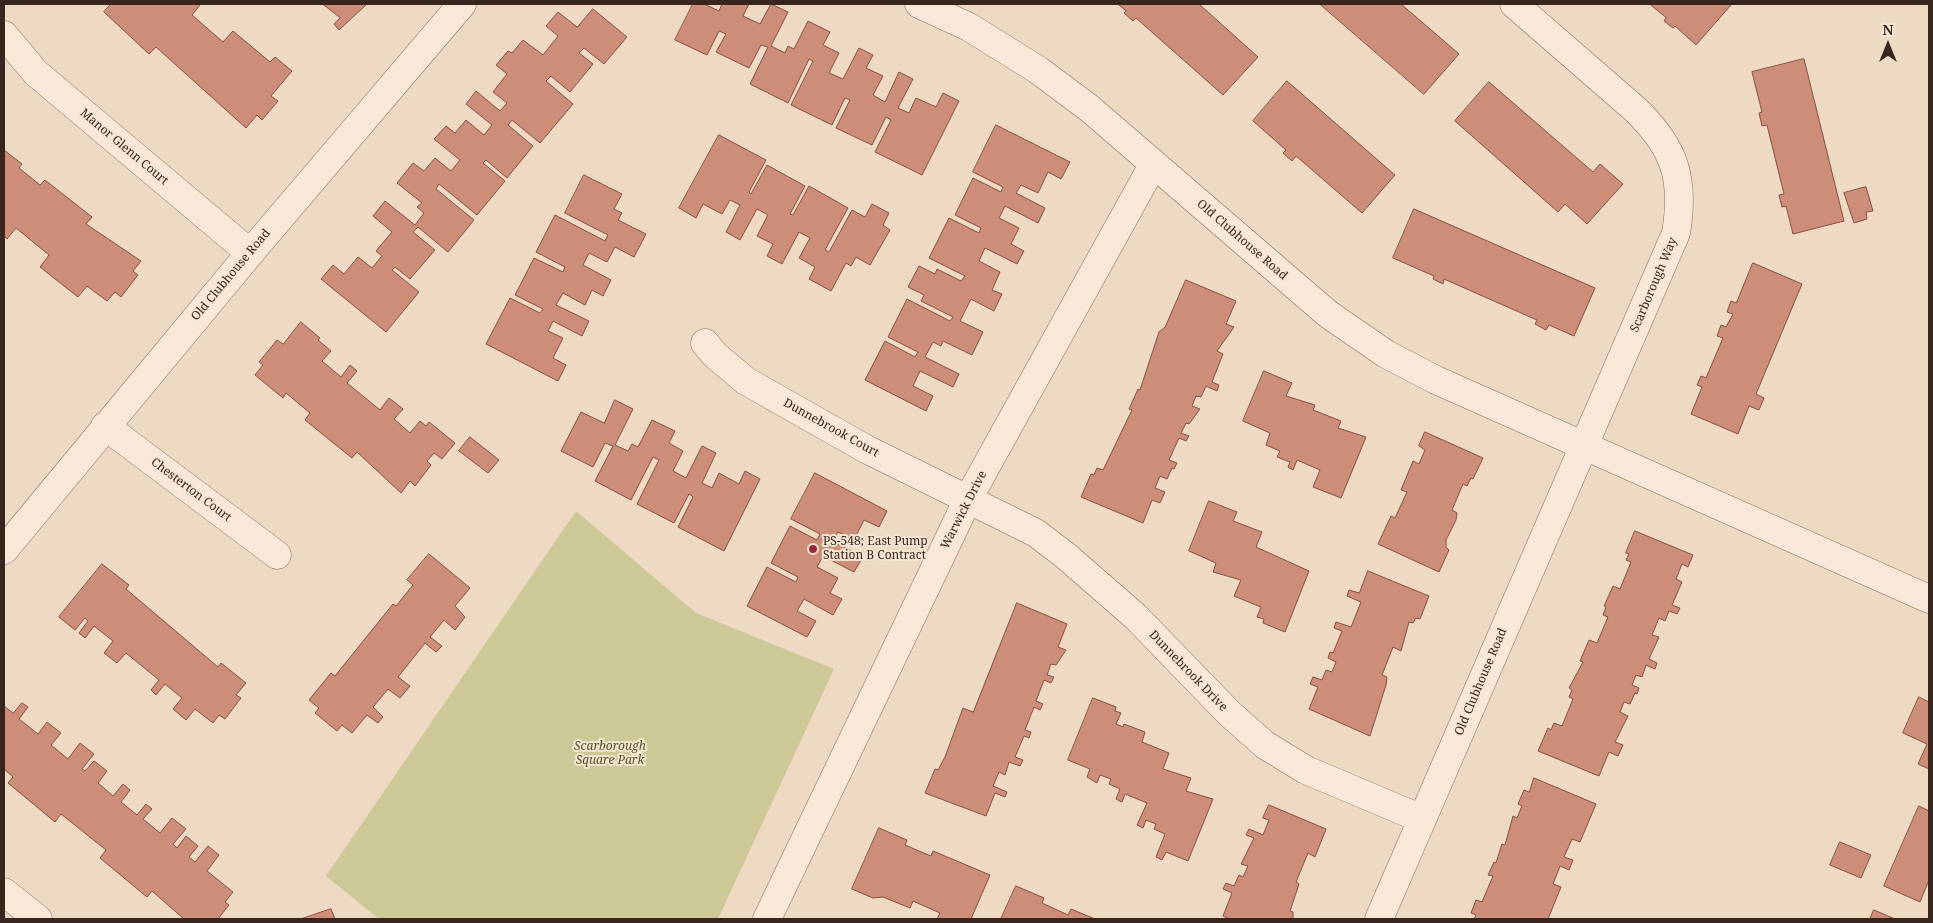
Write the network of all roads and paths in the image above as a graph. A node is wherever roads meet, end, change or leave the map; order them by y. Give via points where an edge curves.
1 (462, 4) edge
2 (919, 4) edge
3 (1514, 4) edge
4 (4, 35) edge
5 (1153, 165) junction
6 (250, 253) junction
7 (705, 342) dead end
8 (105, 426) junction
9 (1584, 445) junction
10 (968, 499) junction
11 (4, 550) edge
12 (277, 555) dead end
13 (1929, 599) edge
14 (1422, 819) junction
15 (4, 892) edge
16 (38, 919) edge
17 (767, 919) edge
18 (1380, 919) edge

1 - 6 street, Old Clubhouse Road
2 - 5 street, Old Clubhouse Road via 969,27 1038,70 1090,108
3 - 9 street, Scarborough Way via 1653,126 1669,151 1679,179 1680,209 1676,233
4 - 6 street, Manor Glenn Court via 36,73
5 - 9 street, Old Clubhouse Road via 1328,314 1386,354 1436,380
5 - 10 street, Warwick Drive
6 - 8 street, Old Clubhouse Road
7 - 10 street, Dunnebrook Court via 746,382
8 - 11 street, Old Clubhouse Road
8 - 12 street, Chesterton Court
9 - 13 street, Old Clubhouse Road
9 - 14 street, Old Clubhouse Road
10 - 14 street, Dunnebrook Drive via 1036,533 1066,556 1136,617 1229,713 1265,745 1306,770
10 - 17 street, Warwick Drive
14 - 18 street, Old Clubhouse Road
15 - 16 street

